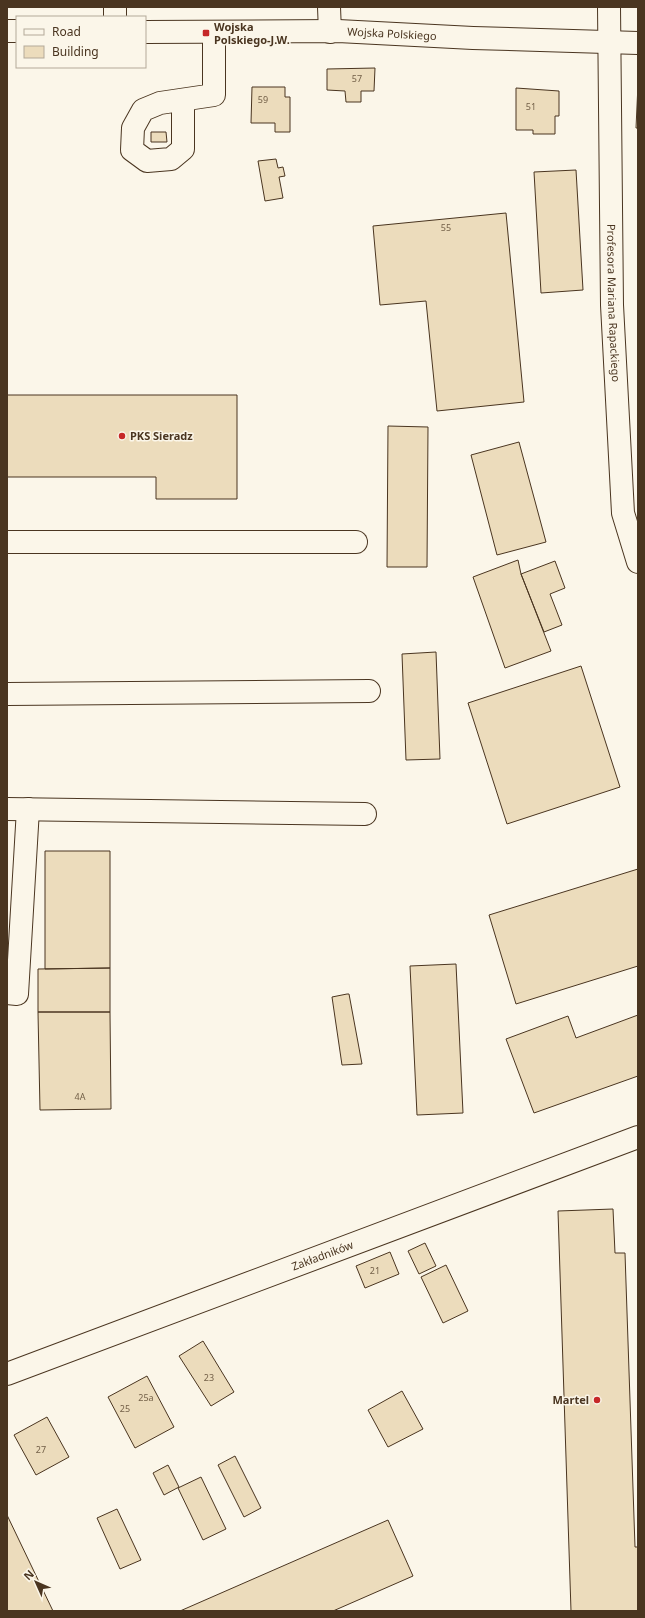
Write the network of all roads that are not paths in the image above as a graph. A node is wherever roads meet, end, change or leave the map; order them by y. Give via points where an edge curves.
1 (329, 7) edge
2 (609, 7) edge
3 (146, 32) edge
4 (330, 32) junction
5 (214, 33) junction
6 (609, 42) junction
7 (638, 43) edge
8 (183, 100) dead end
9 (7, 542) edge
10 (356, 542) dead end
11 (638, 562) edge
12 (369, 691) dead end
13 (7, 694) edge
14 (17, 809) edge
15 (364, 814) dead end
16 (15, 910) edge
17 (7, 993) edge
18 (638, 1137) edge
19 (7, 1374) edge

1 - 4 street
2 - 6 street, Profesora Mariana Rapackiego
3 - 5 street, Wojska Polskiego
4 - 5 street, Wojska Polskiego
4 - 6 street, Wojska Polskiego
5 - 8 street via 214,95
6 - 7 street, Wojska Polskiego
6 - 11 street, Profesora Mariana Rapackiego via 612,321 623,513
9 - 10 street
12 - 13 street
14 - 15 street
14 - 16 street
16 - 17 street via 17,994
18 - 19 street, Zakładników

